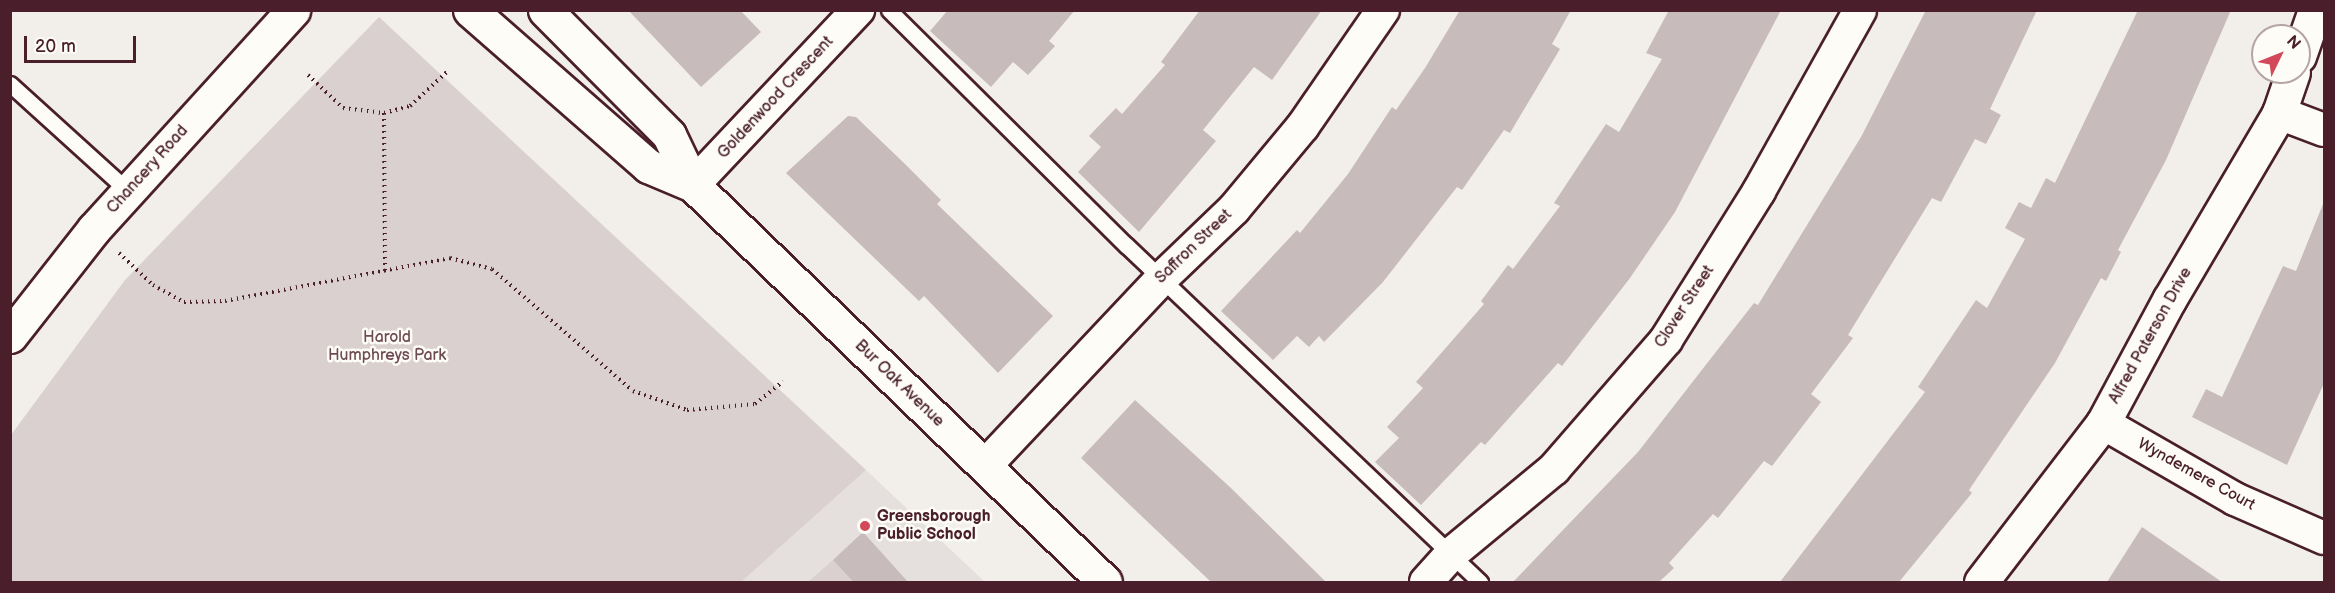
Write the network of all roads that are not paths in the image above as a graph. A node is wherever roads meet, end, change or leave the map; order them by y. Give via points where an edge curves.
1 (293, 10) edge
2 (470, 10) edge
3 (545, 10) edge
4 (858, 10) edge
5 (889, 10) edge
6 (1383, 10) edge
7 (1860, 10) edge
8 (10, 84) edge
9 (2289, 84) edge
10 (2279, 113) junction
11 (2325, 130) edge
12 (693, 185) junction
13 (128, 191) junction
14 (1161, 279) junction
15 (10, 336) edge
16 (2103, 423) junction
17 (985, 466) junction
18 (2325, 538) edge
19 (1450, 555) junction
20 (1105, 582) edge
21 (1426, 582) edge
22 (1480, 582) edge
23 (1981, 582) edge

1 - 13 street, Chancery Road
2 - 12 street, Bur Oak Avenue via 648,166
3 - 12 street, Bur Oak Avenue via 669,135
4 - 12 street, Goldenwood Crescent
5 - 14 lane
6 - 14 street, Saffron Street via 1303,126 1234,209
7 - 19 street, Clover Street via 1759,191 1666,340 1554,469
8 - 13 lane
9 - 10 street, Alfred Paterson Drive
10 - 11 street
10 - 16 street, Alfred Paterson Drive
12 - 17 street, Bur Oak Avenue
13 - 15 street, Chancery Road
14 - 17 street, Saffron Street
14 - 19 lane
16 - 18 street, Wyndemere Court via 2235,499
16 - 23 street, Alfred Paterson Drive
17 - 20 street, Bur Oak Avenue
19 - 21 street, Clover Street
19 - 22 lane

